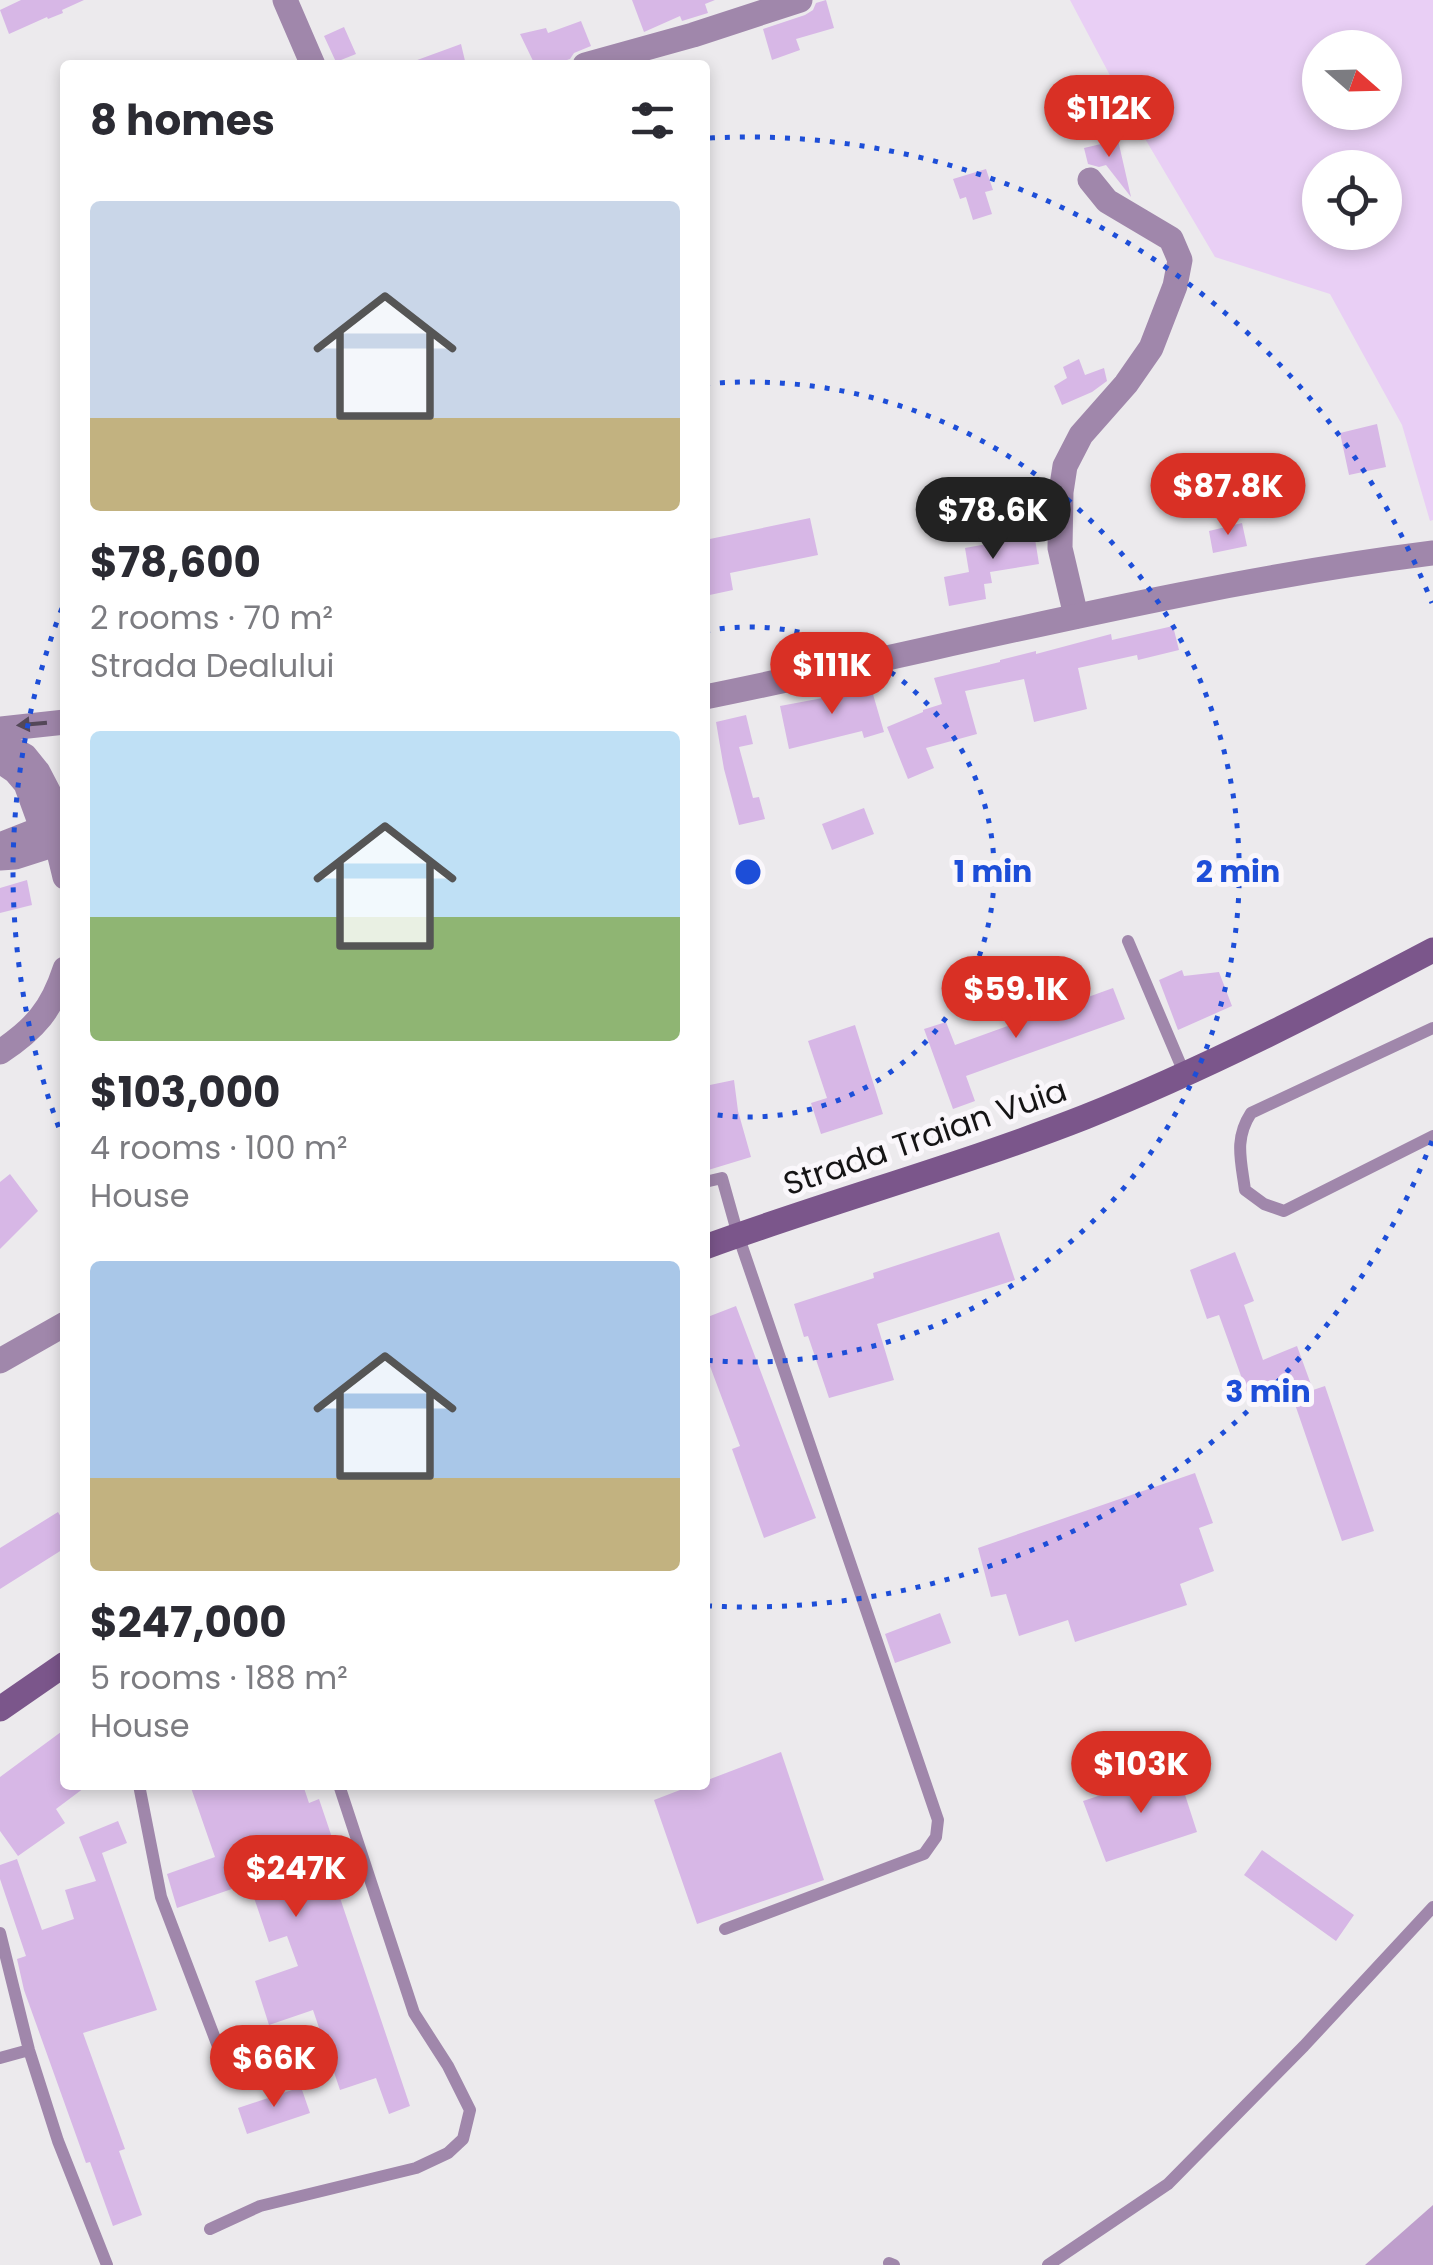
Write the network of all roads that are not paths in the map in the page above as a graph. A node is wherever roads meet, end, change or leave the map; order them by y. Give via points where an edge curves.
1 (285, 0) edge
2 (800, 0) edge
3 (310, 60) edge
4 (603, 60) edge
5 (1090, 180) dead end
6 (1433, 553) edge
7 (1076, 616) junction
8 (710, 696) edge
9 (60, 723) edge
10 (0, 729) edge
11 (0, 742) edge
12 (0, 761) edge
13 (57, 831) edge
14 (0, 845) edge
15 (0, 858) edge
16 (1128, 941) dead end
17 (1433, 950) edge
18 (60, 985) edge
19 (1433, 1028) edge
20 (0, 1052) edge
21 (1185, 1075) junction
22 (1433, 1136) edge
23 (710, 1181) edge
24 (738, 1235) junction
25 (710, 1245) edge
26 (60, 1327) edge
27 (0, 1361) edge
28 (60, 1667) edge
29 (0, 1709) edge
30 (141, 1790) edge
31 (341, 1790) edge
32 (1433, 1906) edge
33 (724, 1928) dead end
34 (0, 1933) edge
35 (28, 2050) junction
36 (0, 2058) edge
37 (227, 2070) dead end
38 (210, 2229) dead end
39 (107, 2265) edge
40 (1048, 2265) edge

1 - 3 street
2 - 4 street
5 - 7 street via 1107,201 1171,239 1180,260 1152,348 1081,435 1065,466 1060,548
6 - 7 street
7 - 8 street
9 -> 10 street
11 - 13 street via 38,772
12 - 13 street via 26,784
13 - 14 street
13 - 15 street via 14,857
16 - 21 lane
17 - 21 main road, Strada Traian Vuia
18 - 20 street via 39,1021
19 - 22 lane via 1252,1113 1239,1144 1245,1190 1284,1211
21 - 24 main road, Strada Traian Vuia via 1080,1119
23 - 24 lane via 722,1178
24 - 25 main road, Strada Traian Vuia
24 - 33 lane via 938,1820 924,1854
26 - 27 street
28 - 29 main road
30 - 37 lane via 161,1897
31 - 38 lane via 414,2014 470,2110 464,2138 416,2168 260,2206
32 - 40 lane via 1168,2184
34 - 35 lane
35 - 36 lane
35 - 39 lane

